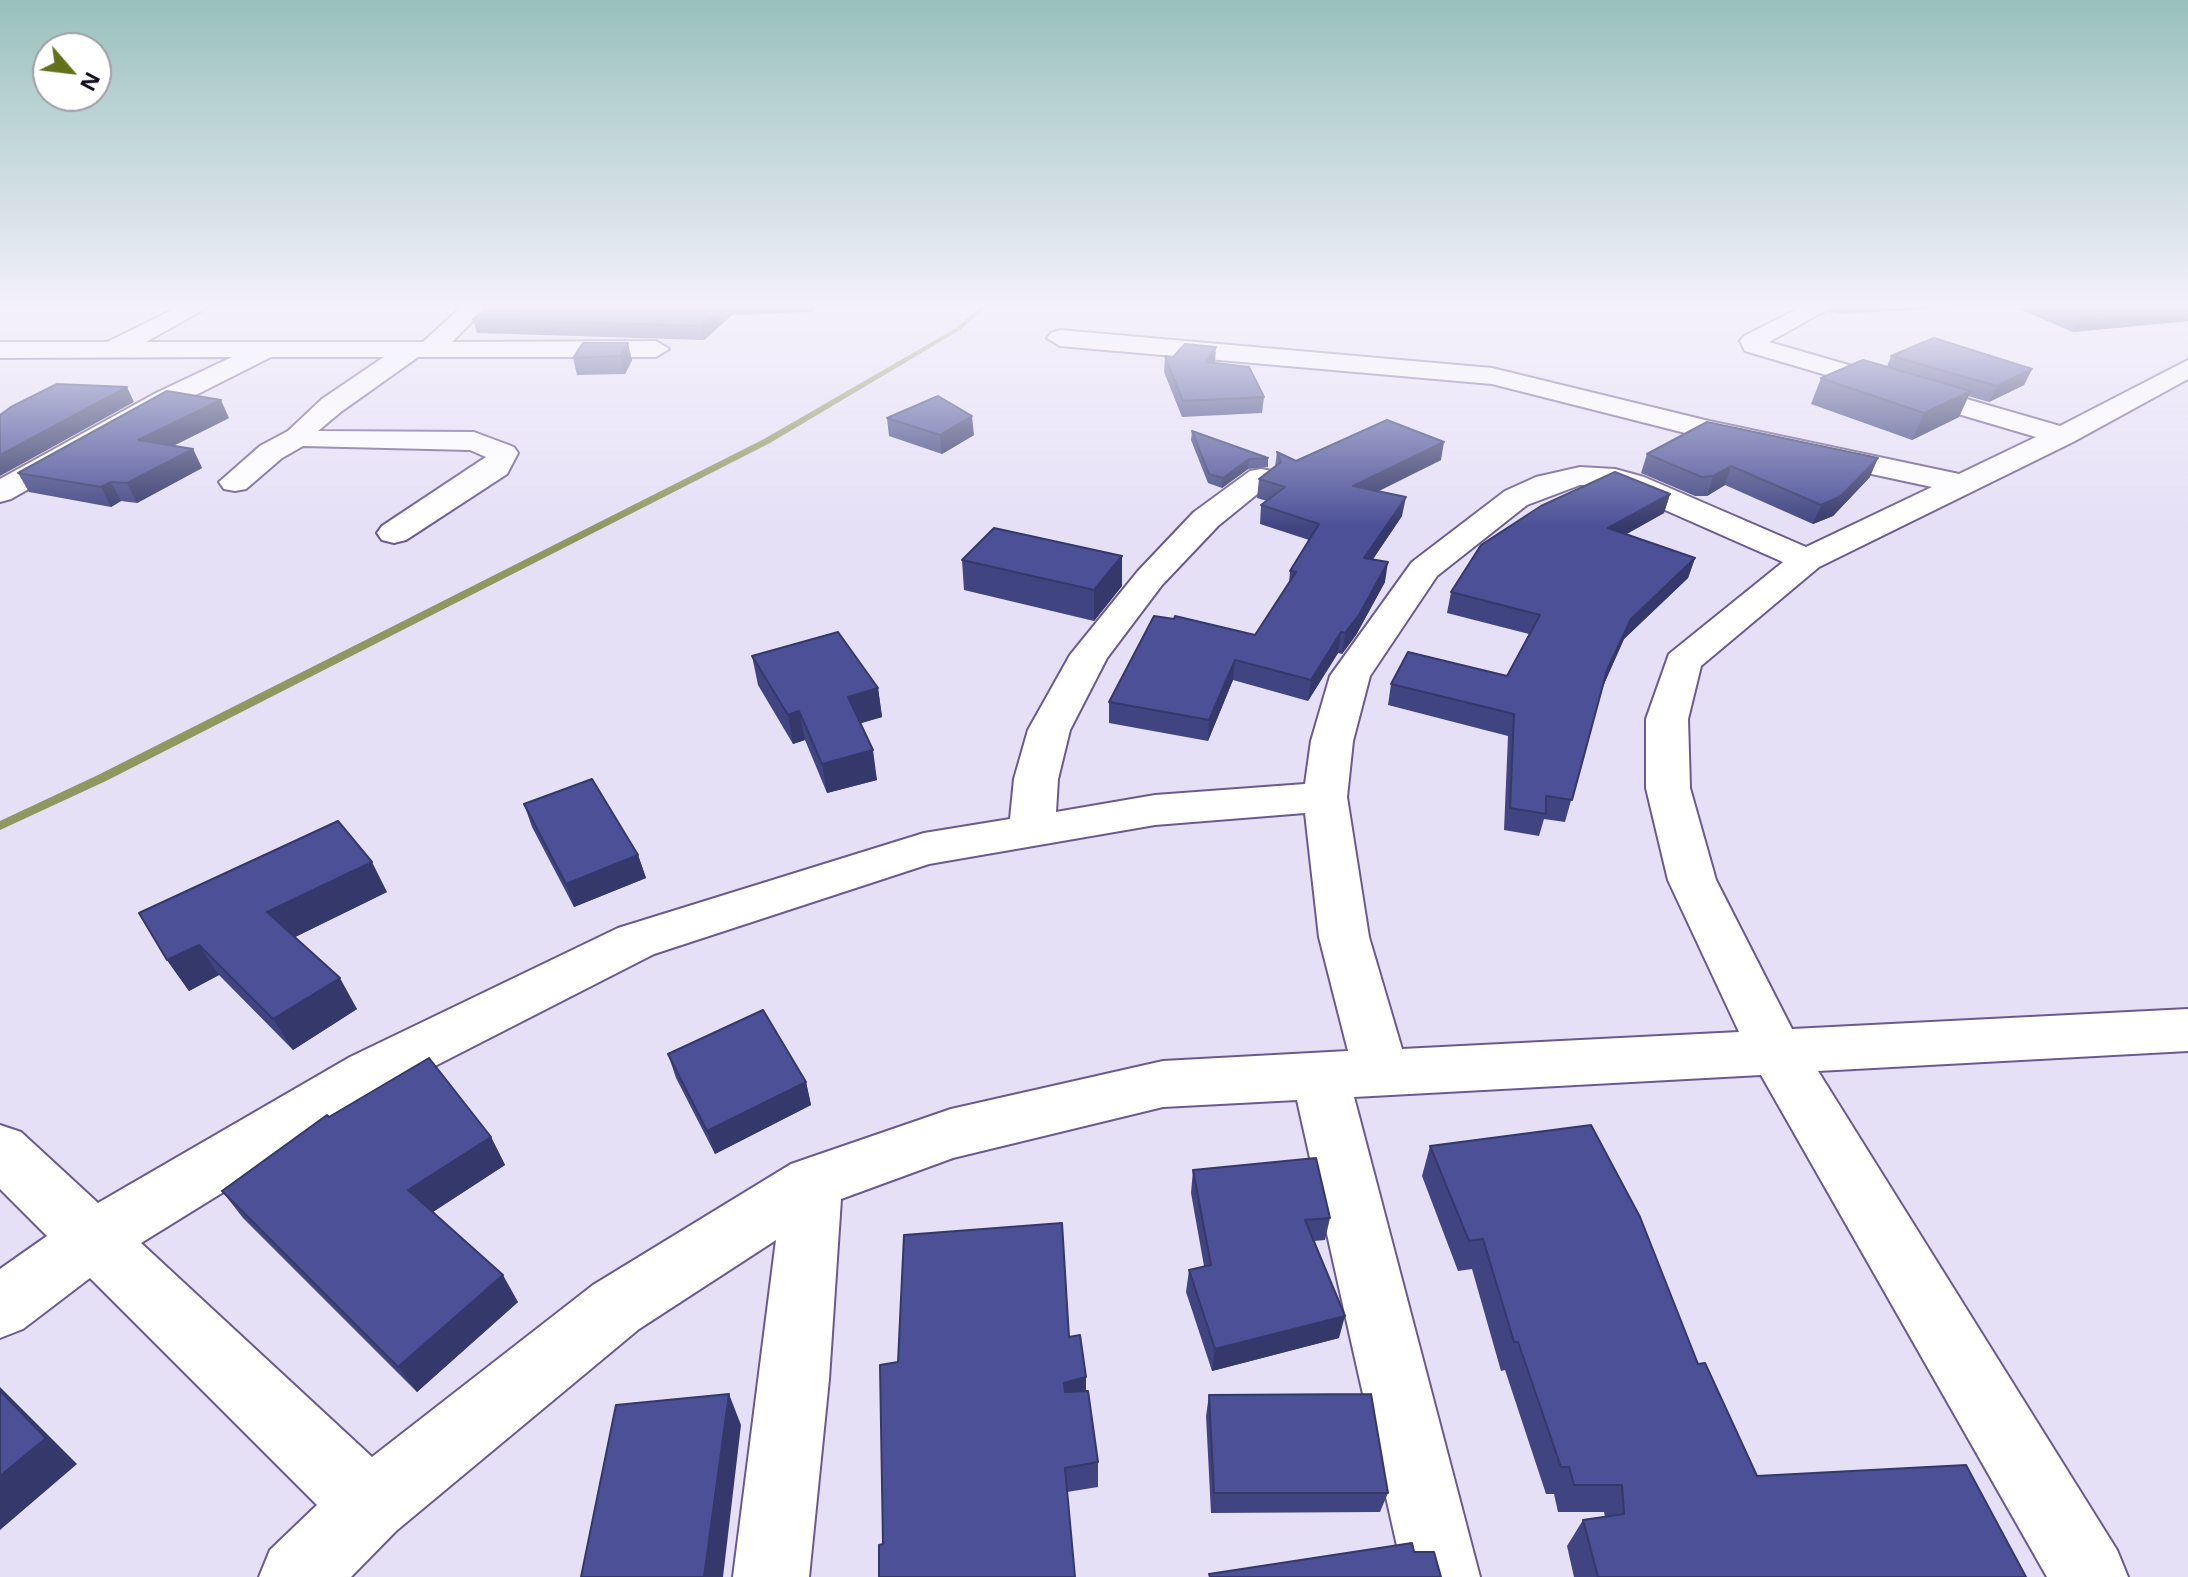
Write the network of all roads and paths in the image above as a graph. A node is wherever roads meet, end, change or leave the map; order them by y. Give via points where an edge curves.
1 (202, 382) edge
2 (370, 382) edge
3 (1515, 382) edge
4 (1876, 382) edge
5 (2173, 382) edge
6 (302, 435) junction
7 (2063, 436) junction
8 (1261, 478) edge
9 (235, 482) dead end
10 (1961, 484) junction
11 (0, 492) edge
12 (394, 533) dead end
13 (1807, 560) junction
14 (1325, 797) junction
15 (1032, 830) junction
16 (2188, 1030) edge
17 (1775, 1050) junction
18 (1350, 1073) junction
19 (0, 1150) edge
20 (812, 1183) junction
21 (92, 1240) junction
22 (0, 1307) edge
23 (370, 1505) junction
24 (297, 1577) edge
25 (771, 1577) edge
26 (1442, 1577) edge
27 (2090, 1577) edge

1 - 11 street
2 - 6 street via 332,405
3 - 10 street
4 - 7 street
5 - 7 street
6 - 9 street
6 - 12 street via 313,440 474,441 503,453 496,467
7 - 10 street
8 - 15 street via 1206,519 1089,655 1049,730 1036,779
10 - 13 street
13 - 14 street via 1604,476 1547,484 1516,498 1424,569 1350,676 1332,741
13 - 17 street via 1683,662 1667,719 1668,788 1692,880
14 - 15 street via 1155,810
14 - 18 street via 1344,937
15 - 21 street via 924,849 636,941 370,1073
16 - 17 street
17 - 18 street
17 - 27 street
18 - 20 street via 1163,1084 951,1134
18 - 26 street via 1400,1415
19 - 21 street
20 - 23 street via 616,1307
20 - 25 street
21 - 22 street
21 - 23 street
23 - 24 street

